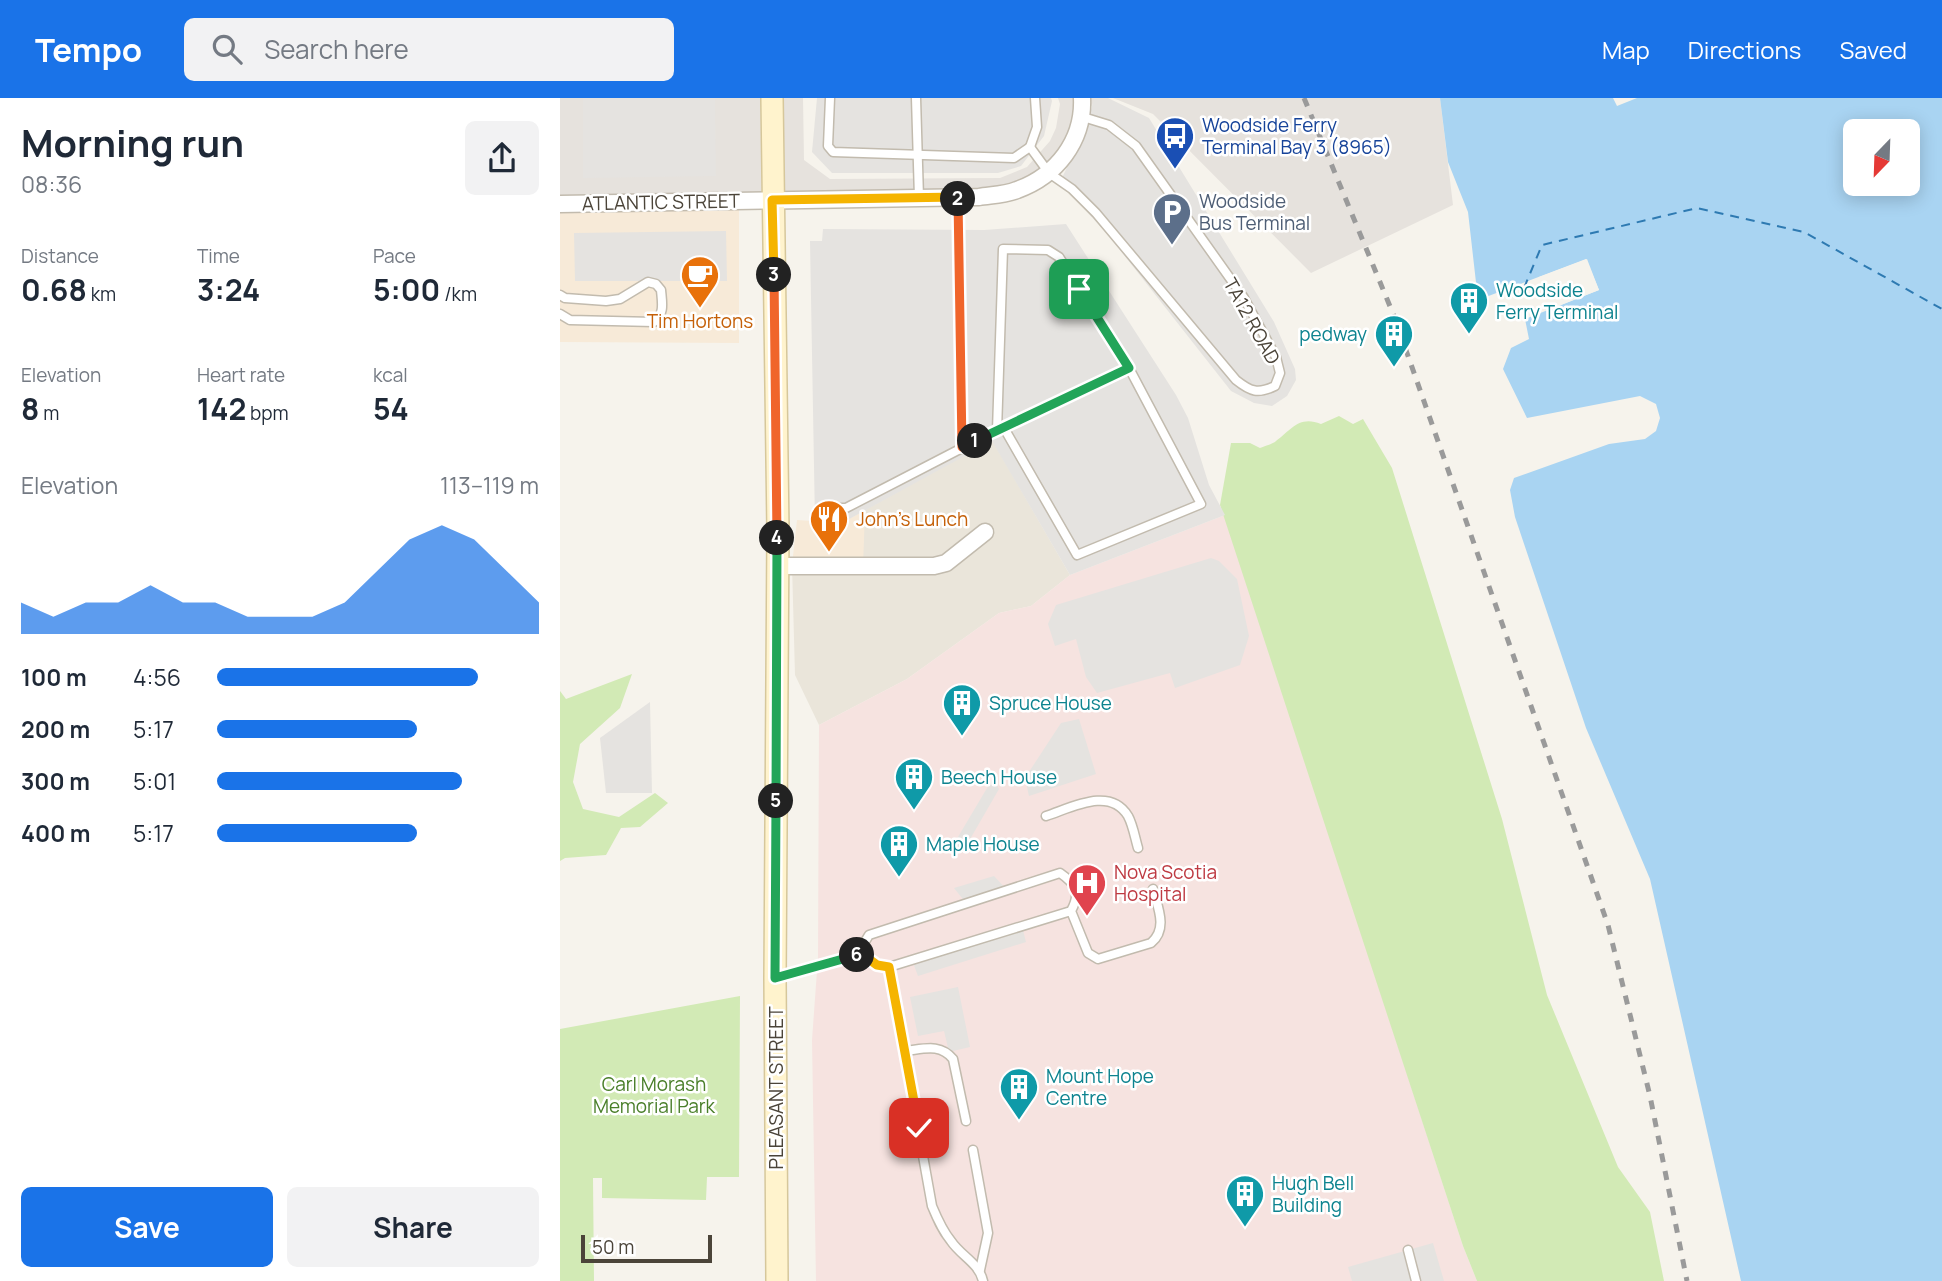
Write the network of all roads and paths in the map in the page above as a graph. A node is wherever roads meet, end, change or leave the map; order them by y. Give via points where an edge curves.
1 (772, 98) edge
2 (830, 98) edge
3 (916, 98) edge
4 (1035, 98) edge
5 (1083, 98) edge
6 (1083, 117) junction
7 (1030, 147) junction
8 (918, 156) junction
9 (1049, 173) junction
10 (958, 197) junction
11 (919, 198) junction
12 (772, 200) junction
13 (560, 204) edge
14 (560, 295) edge
15 (560, 314) edge
16 (1129, 368) junction
17 (1001, 429) junction
18 (962, 447) junction
19 (834, 508) dead end
20 (985, 533) dead end
21 (777, 566) junction
22 (1046, 816) dead end
23 (1138, 848) dead end
24 (1153, 889) dead end
25 (1071, 911) junction
26 (862, 954) junction
27 (889, 967) junction
28 (775, 978) junction
29 (905, 1051) junction
30 (966, 1121) dead end
31 (973, 1150) dead end
32 (1408, 1250) dead end
33 (980, 1270) junction
34 (777, 1281) edge
35 (983, 1281) edge
36 (1416, 1281) edge

1 - 12 main road, PLEASANT STREET
2 - 8 lane via 828,146 834,152
3 - 8 lane
4 - 7 lane via 1037,127
5 - 6 street, ATLANTIC STREET
6 - 9 street, ATLANTIC STREET via 1070,148
6 - 9 lane, TA12 ROAD via 1109,125 1136,146 1244,298 1276,357 1280,373 1275,386 1263,392 1250,391 1236,380 1096,213
7 - 8 lane via 1014,158
7 - 9 lane
8 - 11 lane
9 - 10 street, ATLANTIC STREET via 1015,191
10 - 11 street, ATLANTIC STREET
10 - 18 lane
11 - 12 street, ATLANTIC STREET
12 - 13 street, ATLANTIC STREET
12 - 21 main road, PLEASANT STREET
14 - 15 lane via 620,299 648,282 662,290 662,312 654,322 569,320
16 - 17 lane
16 - 17 lane via 1059,257 1048,250 1003,249
16 - 17 lane via 1201,504 1077,555
17 - 18 lane
18 - 19 lane via 846,508
20 - 21 street via 946,563 934,566
21 - 28 main road, PLEASANT STREET
22 - 23 lane via 1106,800 1128,817
24 - 25 lane via 1161,928 1158,937 1098,959 1088,953
25 - 26 lane via 1077,892 1074,882 1060,873 869,935
25 - 27 lane
26 - 27 lane
26 - 28 lane
27 - 29 lane
28 - 34 main road, PLEASANT STREET
29 - 30 lane via 938,1047 947,1051 953,1059
29 - 33 lane via 932,1206 952,1244
31 - 33 lane via 988,1233
32 - 36 lane
33 - 35 lane

